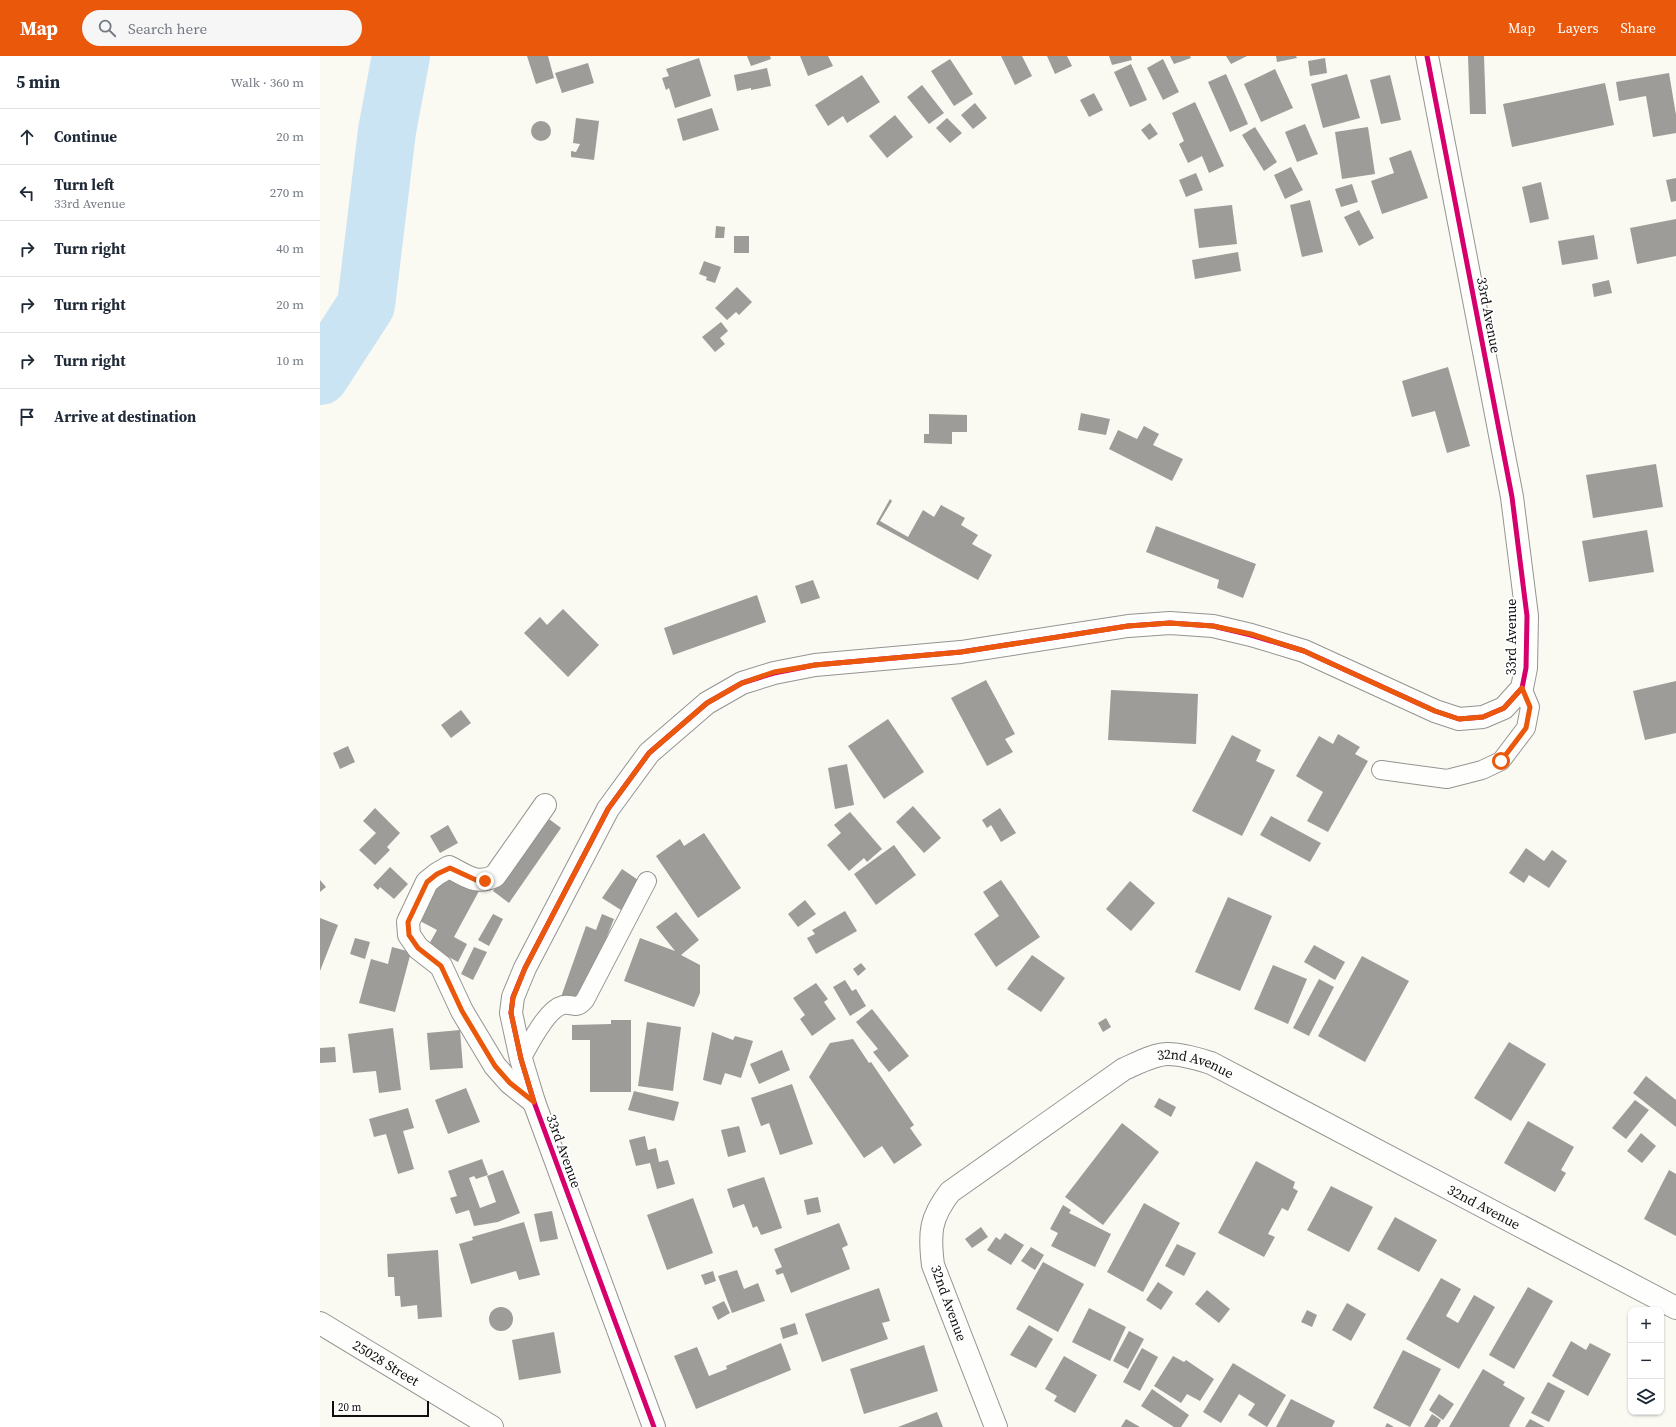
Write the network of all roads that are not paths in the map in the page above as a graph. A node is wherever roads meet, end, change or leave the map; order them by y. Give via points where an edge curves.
1 (1427, 56) edge
2 (1522, 688) junction
3 (1381, 770) dead end
4 (545, 805) dead end
5 (647, 881) dead end
6 (521, 1059) junction
7 (534, 1102) junction
8 (1676, 1308) edge
9 (320, 1324) edge
10 (492, 1427) edge
11 (654, 1427) edge
12 (996, 1427) edge

1 - 2 street, 33rd Avenue via 1512,498 1526,616 1526,668
2 - 3 lane via 1530,707 1526,728 1501,761 1482,770 1447,779
2 - 6 street, 33rd Avenue via 1504,708 1483,717 1459,719 1435,711 1304,651 1251,634 1213,626 1170,623 1128,626 961,652 815,665 774,672 742,683 707,703 649,753 608,809 525,968 513,998 511,1013
4 - 7 street via 495,876 485,881 476,880 450,868 443,871 427,882 408,922 409,935 418,948 441,966 462,1011 495,1066 510,1083
5 - 6 lane via 585,1000 581,1005 562,1005 545,1019
6 - 7 street, 33rd Avenue
7 - 11 street, 33rd Avenue
8 - 12 street, 32nd Avenue via 1211,1063 1188,1056 1168,1054 1146,1059 1124,1069 950,1192 939,1206 930,1240 933,1265
9 - 10 street, 25028 Street

